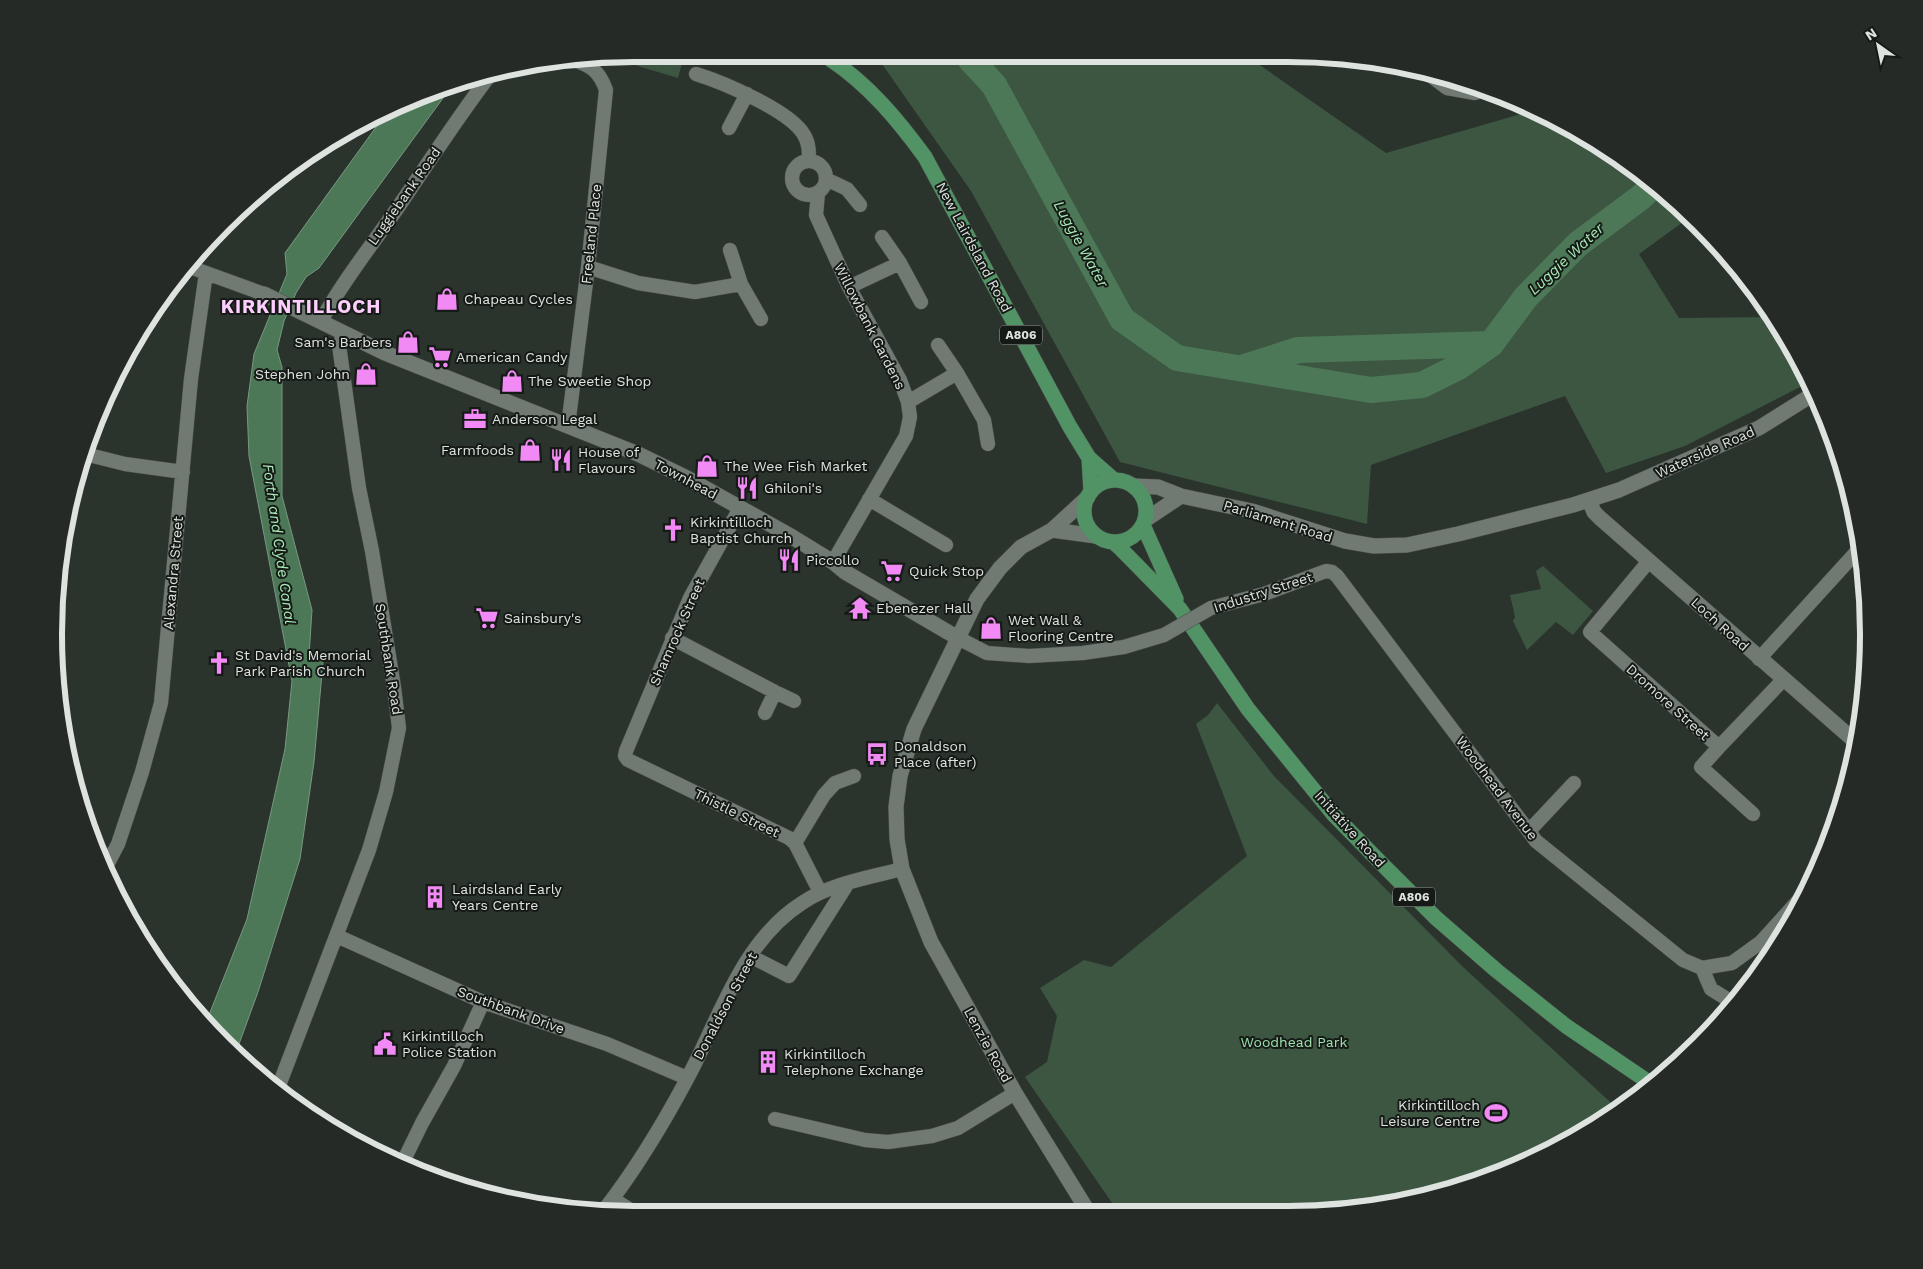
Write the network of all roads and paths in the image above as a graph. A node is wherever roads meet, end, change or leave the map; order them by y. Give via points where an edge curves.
1 (834, 62) edge
2 (588, 65) edge
3 (696, 74) dead end
4 (484, 83) edge
5 (1439, 83) edge
6 (1468, 92) edge
7 (746, 94) junction
8 (729, 128) dead end
9 (809, 161) junction
10 (826, 179) junction
11 (818, 193) junction
12 (860, 205) dead end
13 (882, 237) dead end
14 (730, 250) dead end
15 (900, 263) junction
16 (588, 268) junction
17 (195, 269) edge
18 (206, 273) junction
19 (741, 284) junction
20 (850, 287) junction
21 (264, 294) joint
22 (922, 302) dead end
23 (316, 318) junction
24 (761, 319) dead end
25 (344, 334) junction
26 (938, 345) dead end
27 (957, 373) junction
28 (1809, 397) edge
29 (908, 402) junction
30 (568, 426) junction
31 (988, 444) dead end
32 (92, 456) edge
33 (1089, 458) junction
34 (182, 472) junction
35 (1114, 480) junction
36 (1133, 486) junction
37 (1089, 494) junction
38 (1181, 496) junction
39 (869, 499) junction
40 (1589, 500) junction
41 (740, 508) junction
42 (1144, 522) junction
43 (1052, 530) junction
44 (1096, 536) junction
45 (1113, 542) junction
46 (946, 545) dead end
47 (1855, 554) edge
48 (1649, 561) junction
49 (833, 562) junction
50 (1338, 576) joint
51 (1180, 609) junction
52 (672, 638) junction
53 (958, 638) junction
54 (1759, 659) junction
55 (1783, 680) junction
56 (775, 692) junction
57 (794, 701) dead end
58 (765, 713) dead end
59 (1851, 738) edge
60 (1719, 747) junction
61 (628, 760) joint
62 (854, 776) dead end
63 (1574, 783) dead end
64 (1753, 814) dead end
65 (1529, 831) junction
66 (796, 844) junction
67 (109, 861) edge
68 (902, 869) junction
69 (848, 883) junction
70 (820, 892) junction
71 (1790, 910) edge
72 (337, 936) junction
73 (750, 956) junction
74 (1702, 968) junction
75 (1729, 1000) edge
76 (483, 1002) junction
77 (687, 1078) junction
78 (1646, 1081) edge
79 (280, 1083) edge
80 (1015, 1093) junction
81 (775, 1119) dead end
82 (405, 1158) edge
83 (613, 1199) junction
84 (608, 1205) edge
85 (624, 1206) edge
86 (1085, 1206) edge

1 - 33 main road, New Lairdsland Road / A806 via 871,91 925,157
2 - 16 street, Freeland Place via 601,77 606,90
3 - 7 street
4 - 23 street, Luggiebank Road
5 - 6 street via 1446,88
7 - 8 street
7 - 9 street via 804,133 809,145
9 - 10 street via 823,168
9 - 11 street via 798,164 794,169 793,185 801,194
10 - 11 street, Willowbank Gardens
10 - 12 street via 847,189
11 - 20 street, Willowbank Gardens via 816,215
13 - 15 street
14 - 19 street
15 - 20 street
15 - 22 street
16 - 19 street via 638,283 695,292
16 - 30 street, Freeland Place
17 - 18 street
18 - 21 street
18 - 34 street, Alexandra Street
19 - 24 street
20 - 29 street, Willowbank Gardens via 900,380
21 - 23 main road, Townhead
23 - 25 main road, Townhead
25 - 30 main road, Townhead
25 - 72 street, Southbank Road via 340,345 359,488 399,728 386,792 369,850
26 - 27 street
27 - 29 street
27 - 31 street via 984,420
28 - 40 main road, Waterside Road via 1759,428
29 - 39 street, Willowbank Gardens via 910,417 906,436
30 - 41 main road, Townhead via 638,454
32 - 34 street
33 - 35 main road, New Lairdsland Road / A806
33 - 37 main road, New Lairdsland Road / A806
34 - 67 street, Alexandra Street via 161,703 142,772
35 - 36 main road
35 - 37 main road via 1103,483
36 - 38 main road, Parliament Road via 1158,487
36 - 42 main road via 1144,501
37 - 43 main road
37 - 44 main road via 1085,518
38 - 40 main road, Parliament Road via 1252,511 1345,541 1374,546 1423,543
38 - 42 main road
39 - 46 street
39 - 49 street, Willowbank Gardens
40 - 48 main road, Loch Road via 1594,512
41 - 49 main road, Townhead
41 - 52 street, Shamrock Street via 690,598
42 - 45 main road via 1139,531 1127,540
42 - 51 main road, A806
43 - 44 main road
43 - 53 main road via 1021,547 1000,568 977,599
44 - 45 main road
45 - 51 main road, A806
47 - 54 street
48 - 54 main road, Loch Road
48 - 60 street, Dromore Street via 1590,632
49 - 53 main road, Townhead
50 - 53 street, Industry Street, bridge via 1326,571 1264,594 1211,608 1164,635 1124,647 1083,654 1029,656 987,653
50 - 65 street, Woodhead Avenue
51 - 78 main road, Initiative Road / A806 via 1248,709 1334,815 1380,862 1436,918 1497,971 1566,1026
52 - 56 street
52 - 61 street, Shamrock Street via 626,751
53 - 68 main road via 914,729 900,776 896,839
54 - 55 main road, Loch Road
55 - 59 main road, Loch Road
55 - 60 street
56 - 57 street
56 - 58 street
60 - 64 street, Dromore Street via 1701,767
61 - 66 street, Thistle Street
62 - 66 street via 836,783 824,795
63 - 65 street
65 - 74 street, Woodhead Avenue via 1536,841 1683,960
66 - 70 street, Thistle Street
68 - 69 street, Donaldson Street
68 - 80 main road, Lenzie Road via 931,942
69 - 70 street, Donaldson Street
69 - 73 street via 789,976
70 - 73 street, Donaldson Street via 778,920
71 - 74 street via 1761,942 1732,963
72 - 76 street, Southbank Drive
72 - 79 street, Southbank Road
73 - 77 street, Donaldson Street
74 - 75 street via 1711,989
76 - 77 street, Southbank Drive via 608,1044
76 - 82 street via 454,1066
77 - 83 street, Donaldson Street via 649,1145
80 - 81 street via 958,1128 932,1136 888,1142 865,1140
80 - 86 main road, Lenzie Road
83 - 84 street, Donaldson Street
83 - 85 street

